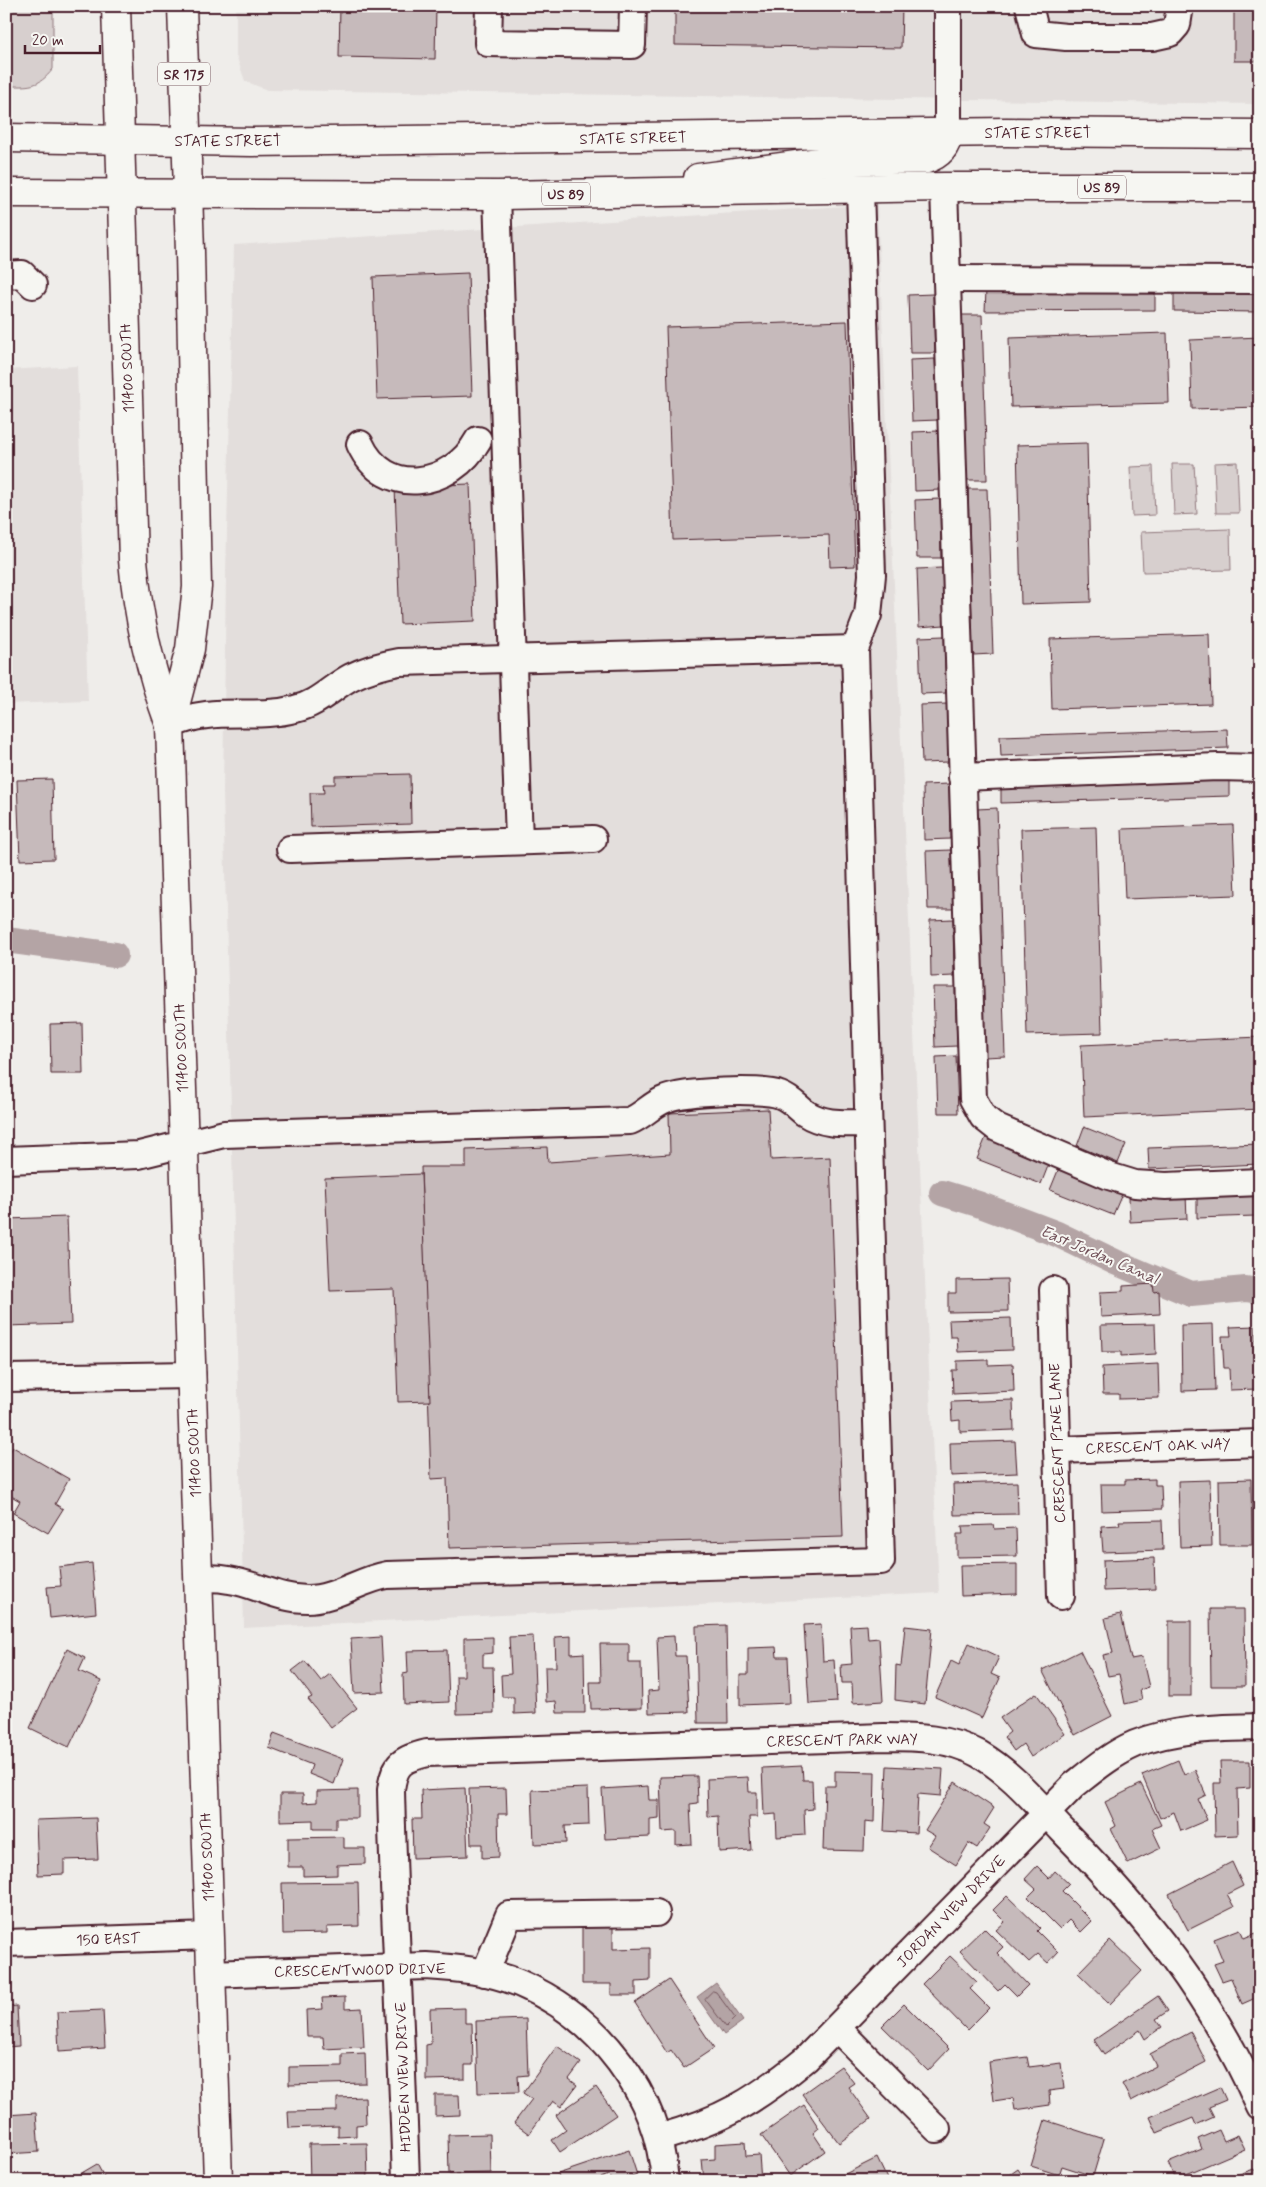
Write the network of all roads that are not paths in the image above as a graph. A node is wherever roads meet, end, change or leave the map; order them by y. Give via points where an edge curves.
1 (116, 6) edge
2 (182, 6) edge
3 (489, 6) edge
4 (633, 6) edge
5 (948, 6) edge
6 (1029, 6) edge
7 (1180, 6) edge
8 (948, 134) junction
9 (1260, 134) edge
10 (6, 138) edge
11 (120, 140) junction
12 (187, 141) junction
13 (944, 188) junction
14 (1260, 188) edge
15 (860, 189) junction
16 (628, 192) junction
17 (6, 193) edge
18 (121, 194) junction
19 (189, 195) junction
20 (497, 196) junction
21 (6, 275) edge
22 (947, 279) junction
23 (1260, 280) edge
24 (33, 285) dead end
25 (478, 440) dead end
26 (360, 444) dead end
27 (855, 649) junction
28 (513, 659) junction
29 (170, 725) junction
30 (1259, 767) edge
31 (962, 777) junction
32 (593, 839) dead end
33 (518, 842) junction
34 (290, 850) dead end
35 (868, 1123) junction
36 (184, 1143) junction
37 (6, 1160) edge
38 (1260, 1182) edge
39 (1053, 1290) dead end
40 (192, 1375) junction
41 (6, 1378) edge
42 (1260, 1443) edge
43 (1057, 1450) junction
44 (198, 1579) junction
45 (1062, 1596) dead end
46 (1260, 1727) edge
47 (399, 1764) joint
48 (1047, 1813) junction
49 (656, 1913) dead end
50 (210, 1936) junction
51 (6, 1943) edge
52 (398, 1966) junction
53 (485, 1973) junction
54 (211, 1974) junction
55 (838, 2029) junction
56 (1253, 2071) edge
57 (1260, 2107) edge
58 (937, 2129) dead end
59 (658, 2138) junction
60 (218, 2181) edge
61 (406, 2181) edge
62 (665, 2181) edge

1 - 11 main road, 11400 SOUTH
2 - 12 main road, 11400 SOUTH / SR 175
3 - 4 street via 488,43 632,45
5 - 8 street
6 - 7 street via 1036,34 1152,37 1170,33 1178,25
8 - 9 main road, STATE STREET
8 - 12 main road, STATE STREET
8 - 16 main road via 943,150 926,159 770,167
10 - 11 main road, STATE STREET
11 - 12 main road, STATE STREET
11 - 18 main road, 11400 SOUTH
12 - 19 main road, 11400 SOUTH / SR 175
13 - 14 main road, US 89
13 - 15 main road, US 89
13 - 22 street
15 - 16 main road, US 89
15 - 27 street via 872,574 868,615
16 - 20 main road, US 89
17 - 18 main road, US 89
18 - 19 main road, US 89
18 - 29 main road, 11400 SOUTH via 134,569 148,654
19 - 20 main road, US 89
19 - 29 main road, 11400 SOUTH via 197,587 190,649
20 - 28 street
21 - 24 street via 22,274
22 - 23 street
22 - 31 street
25 - 26 street via 457,466 429,479 414,480 392,478 382,473
27 - 28 street
27 - 35 street
28 - 29 street via 383,665 351,677 322,698 297,709 207,713
28 - 33 street
29 - 36 main road, 11400 SOUTH
30 - 31 street
31 - 38 street via 971,1088 978,1110 997,1128 1135,1184
32 - 33 street
33 - 34 street
35 - 36 street via 823,1122 812,1118 782,1095 760,1092 676,1095 658,1102 630,1121 236,1133 207,1136
35 - 44 street via 881,1561 387,1575 362,1581 322,1598 307,1599 274,1594 230,1580
36 - 37 street via 131,1155
36 - 40 main road, 11400 SOUTH
39 - 43 street, CRESCENT PINE LANE
40 - 41 street
40 - 44 main road, 11400 SOUTH
42 - 43 street, CRESCENT OAK WAY
43 - 45 street, CRESCENT PINE LANE
44 - 50 main road, 11400 SOUTH
46 - 48 street, JORDAN VIEW DRIVE via 1198,1729 1135,1744 1104,1761
47 - 48 street, CRESCENT PARK WAY via 412,1756 427,1753 916,1737 948,1742 978,1753 1004,1771
47 - 52 street, HIDDEN VIEW DRIVE via 391,1790
48 - 55 street, JORDAN VIEW DRIVE
48 - 56 street, CRESCENT PARK WAY via 1154,1930
49 - 53 street via 509,1915
50 - 51 street, 150 EAST
50 - 54 main road, 11400 SOUTH
52 - 53 street, CRESCENTWOOD DRIVE
52 - 54 street, CRESCENTWOOD DRIVE
52 - 61 street, HIDDEN VIEW DRIVE
53 - 59 street, CRESCENTWOOD DRIVE via 548,1997 599,2037 644,2100
54 - 60 main road, 11400 SOUTH
55 - 58 street
55 - 59 street, JORDAN VIEW DRIVE via 772,2087 734,2111 697,2128
56 - 57 street, CRESCENT PARK WAY
59 - 62 street, CRESCENTWOOD DRIVE

